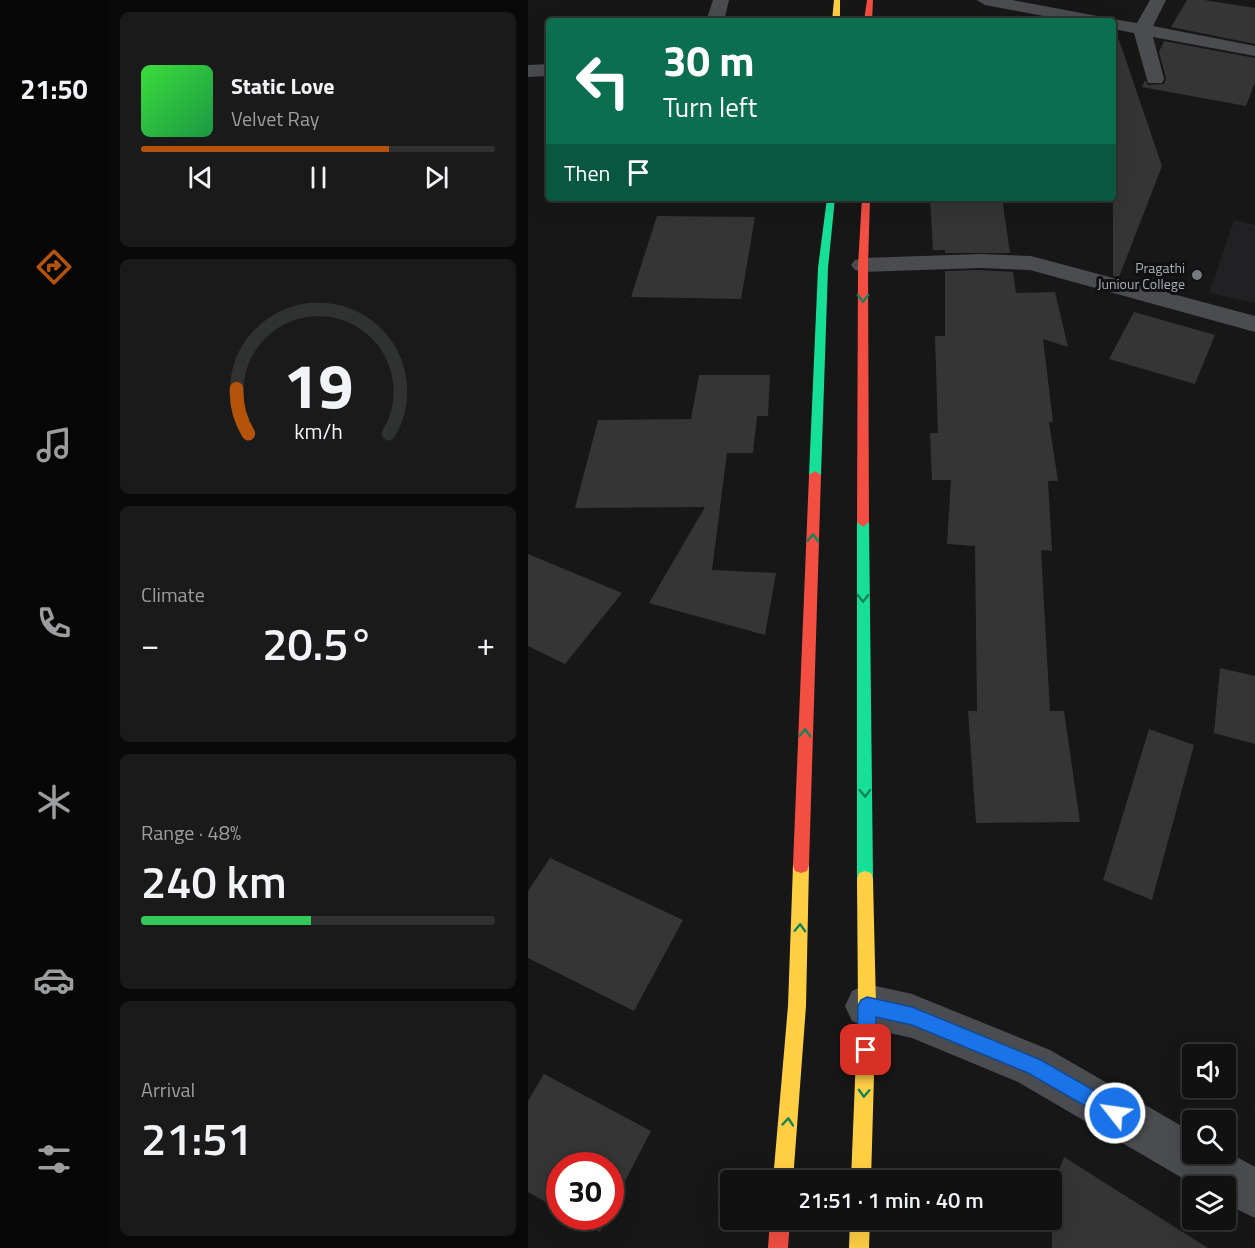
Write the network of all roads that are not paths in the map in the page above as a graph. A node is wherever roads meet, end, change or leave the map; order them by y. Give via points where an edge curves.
1 (721, 0) edge
2 (837, 0) edge
3 (870, 0) edge
4 (985, 0) edge
5 (1158, 0) edge
6 (716, 18) edge
7 (836, 18) edge
8 (868, 18) edge
9 (1081, 18) edge
10 (1116, 25) edge
11 (1142, 30) junction
12 (1255, 51) edge
13 (546, 70) edge
14 (528, 71) edge
15 (1155, 79) dead end
16 (831, 201) edge
17 (866, 201) edge
18 (863, 265) junction
19 (1255, 324) edge
20 (867, 1006) junction
21 (784, 1170) edge
22 (861, 1170) edge
23 (1255, 1194) edge
24 (779, 1230) edge
25 (860, 1230) edge
26 (778, 1248) edge
27 (859, 1248) edge

1 - 6 street
2 - 7 main road
3 - 8 main road
4 - 9 street
5 - 11 street
10 - 11 street
11 - 12 street
11 - 15 street
13 - 14 street
21 -> 16 main road via 797,1006 822,303
17 - 18 main road
18 - 19 street via 1031,263
18 -> 20 main road
20 -> 22 main road
20 - 23 street via 912,1016 1034,1066
24 - 26 main road
25 - 27 main road

